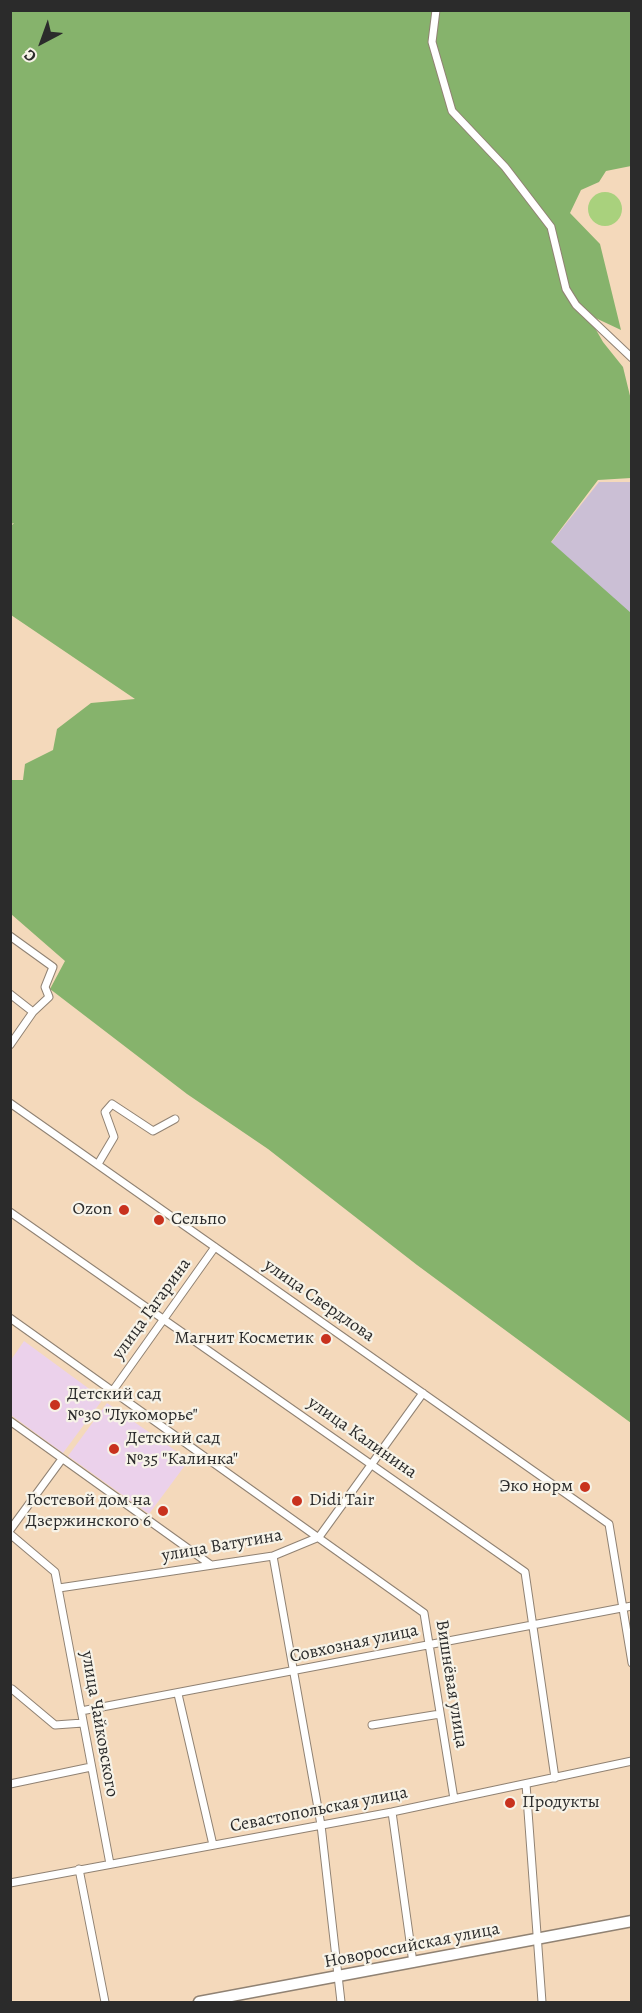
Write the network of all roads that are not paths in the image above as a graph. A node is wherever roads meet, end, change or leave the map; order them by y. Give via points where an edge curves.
1 (436, 10) edge
2 (632, 358) edge
3 (10, 936) edge
4 (10, 994) edge
5 (33, 1012) junction
6 (10, 1045) edge
7 (10, 1102) edge
8 (175, 1119) dead end
9 (98, 1164) junction
10 (10, 1212) edge
11 (215, 1247) junction
12 (10, 1318) edge
13 (164, 1318) junction
14 (114, 1389) junction
15 (423, 1393) junction
16 (10, 1421) edge
17 (62, 1459) junction
18 (373, 1465) junction
19 (10, 1532) edge
20 (320, 1537) junction
21 (273, 1556) junction
22 (211, 1565) junction
23 (59, 1588) junction
24 (632, 1606) edge
25 (623, 1607) junction
26 (532, 1624) junction
27 (429, 1644) junction
28 (632, 1663) edge
29 (294, 1672) junction
30 (12, 1689) edge
31 (178, 1694) junction
32 (81, 1711) junction
33 (440, 1714) junction
34 (84, 1723) junction
35 (372, 1725) dead end
36 (632, 1761) edge
37 (91, 1767) junction
38 (555, 1778) junction
39 (10, 1784) edge
40 (526, 1784) junction
41 (454, 1799) junction
42 (392, 1812) junction
43 (321, 1825) junction
44 (213, 1845) junction
45 (110, 1864) junction
46 (79, 1869) junction
47 (10, 1882) edge
48 (632, 1921) edge
49 (538, 1938) junction
50 (413, 1963) junction
51 (338, 1977) junction
52 (105, 2002) edge
53 (199, 2002) edge
54 (341, 2002) edge
55 (542, 2002) edge

1 - 2 street via 432,42 452,111 505,167 551,227 566,289 576,304
3 - 5 street via 53,967 45,987 49,997
4 - 5 street
5 - 6 street
7 - 9 street, улица Свердлова
8 - 9 street via 153,1131 112,1104 105,1112 114,1137
9 - 11 street, улица Свердлова
10 - 13 street, улица Калинина
11 - 13 street, улица Гагарина
11 - 15 street, улица Свердлова
12 - 14 street, Вишнёвая улица
13 - 14 street, улица Гагарина
13 - 18 street, улица Калинина
14 - 20 street, Вишнёвая улица
15 - 18 street, улица Ватутина
15 - 25 street, улица Свердлова via 609,1524
16 - 17 street
17 - 19 street
17 - 22 street
18 - 20 street, улица Ватутина
18 - 26 street, улица Калинина via 525,1572
19 - 23 street, улица Чайковского via 55,1572
20 - 21 street, улица Ватутина
20 - 27 street, Вишнёвая улица via 424,1613
21 - 22 street, улица Ватутина
21 - 29 street
22 - 23 street, улица Ватутина
23 - 32 street, улица Чайковского
24 - 25 street, Совхозная улица
25 - 26 street, Совхозная улица
25 - 28 street
26 - 27 street, Совхозная улица
26 - 38 street, улица Калинина
27 - 29 street, Совхозная улица
27 - 33 street, Вишнёвая улица
29 - 31 street, Совхозная улица
29 - 43 street
30 - 34 street via 55,1725
31 - 32 street, Совхозная улица
31 - 44 street
32 - 34 street, улица Чайковского
33 - 35 street
33 - 41 street, Вишнёвая улица
34 - 37 street, улица Чайковского
36 - 38 street, Севастопольская улица
37 - 39 street
37 - 45 street, улица Чайковского
38 - 40 street, Севастопольская улица
40 - 41 street, Севастопольская улица
40 - 49 street
41 - 42 street, Севастопольская улица
42 - 43 street, Севастопольская улица
42 - 50 street
43 - 44 street, Севастопольская улица
43 - 51 street
44 - 45 street, Севастопольская улица
45 - 46 street, Севастопольская улица
46 - 47 street, Севастопольская улица
46 - 52 street
48 - 49 street, Новороссийская улица
49 - 50 street, Новороссийская улица
49 - 55 street
50 - 51 street, Новороссийская улица
51 - 53 street, Новороссийская улица
51 - 54 street

